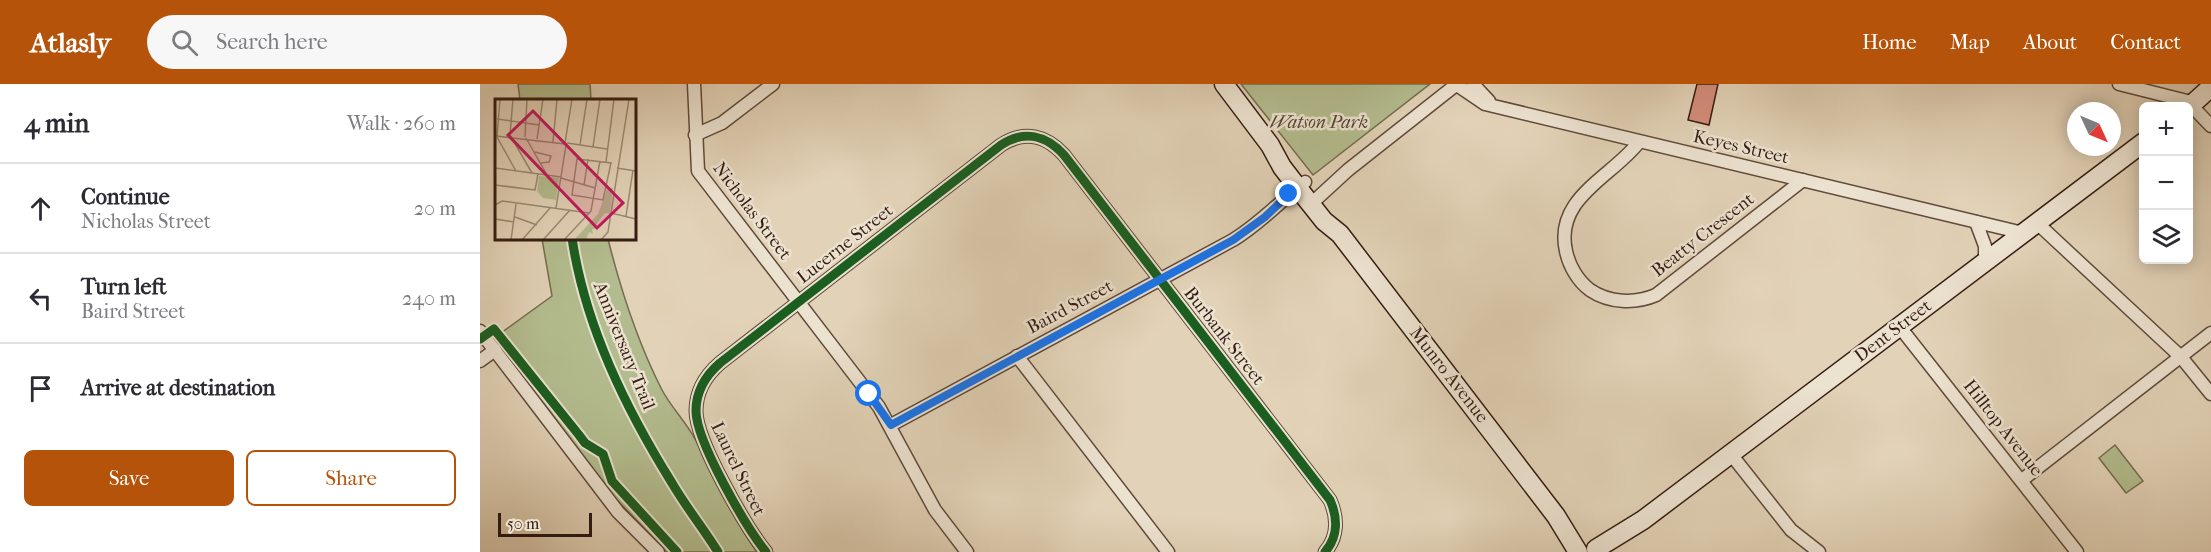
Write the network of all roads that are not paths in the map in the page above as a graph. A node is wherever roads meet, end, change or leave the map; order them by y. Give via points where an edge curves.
1 (694, 84) edge
2 (773, 84) edge
3 (1224, 84) edge
4 (1457, 84) edge
5 (1473, 84) edge
6 (2119, 84) edge
7 (2211, 87) edge
8 (2156, 93) junction
9 (2160, 102) edge
10 (2188, 102) edge
11 (2193, 104) edge
12 (1498, 106) junction
13 (2193, 110) edge
14 (2211, 126) edge
15 (695, 135) junction
16 (1025, 135) joint
17 (1639, 142) junction
18 (2139, 146) edge
19 (1803, 180) junction
20 (1308, 193) junction
21 (1976, 222) junction
22 (2030, 228) junction
23 (1985, 262) junction
24 (1160, 279) junction
25 (798, 302) junction
26 (1899, 326) junction
27 (480, 331) edge
28 (2211, 333) edge
29 (495, 350) junction
30 (1017, 356) junction
31 (2181, 357) junction
32 (480, 360) edge
33 (2211, 394) edge
34 (698, 395) joint
35 (891, 425) junction
36 (1730, 453) junction
37 (2022, 480) junction
38 (1592, 551) edge
39 (658, 552) edge
40 (766, 552) edge
41 (967, 552) edge
42 (1168, 552) edge
43 (1325, 552) edge
44 (1819, 552) edge
45 (2078, 552) edge

1 - 15 street, Nicholas Street
2 - 15 street via 722,123
3 - 20 street, Munro Avenue via 1282,167
4 - 12 street, Keyes Street via 1476,100
4 - 20 street, Baird Street via 1348,170
5 - 12 street, Keyes Street
6 - 8 street
7 - 11 street
8 - 9 street
8 - 10 street
12 - 17 street, Keyes Street
13 - 14 street
15 - 25 street, Nicholas Street via 698,171
16 - 24 street, Burbank Street via 1043,138 1057,147
16 - 25 street, Lucerne Street via 1009,139
17 - 19 street, Keyes Street
17 - 19 street, Beatty Crescent via 1579,198 1565,224 1564,246 1570,265 1585,286 1609,299 1639,300 1656,295
18 - 22 street, Dent Street
19 - 21 street, Keyes Street
20 - 24 street, Baird Street
20 - 38 street, Munro Avenue via 1324,221 1340,234 1556,516
21 - 22 street, Keyes Street
21 - 23 street via 1985,246
22 - 23 street, Dent Street
22 - 31 street, Keyes Street
23 - 26 street, Dent Street
24 - 30 street, Baird Street
24 - 43 street, Burbank Street via 1330,500 1335,529
25 - 34 street, Lucerne Street via 720,363
25 - 35 street, Nicholas Street
26 - 36 street, Dent Street
26 - 37 street, Hilltop Avenue
27 - 29 street
28 - 31 street
29 - 32 street
29 - 39 street via 618,512
30 - 35 street, Baird Street
30 - 42 street
31 - 33 street, Keyes Street
31 - 37 street
34 - 40 street, Laurel Street via 697,423 702,439 746,525
35 - 41 street, Nicholas Street via 935,510
36 - 38 street, Dent Street via 1643,519
36 - 44 street via 1787,525
37 - 45 street, Hilltop Avenue

